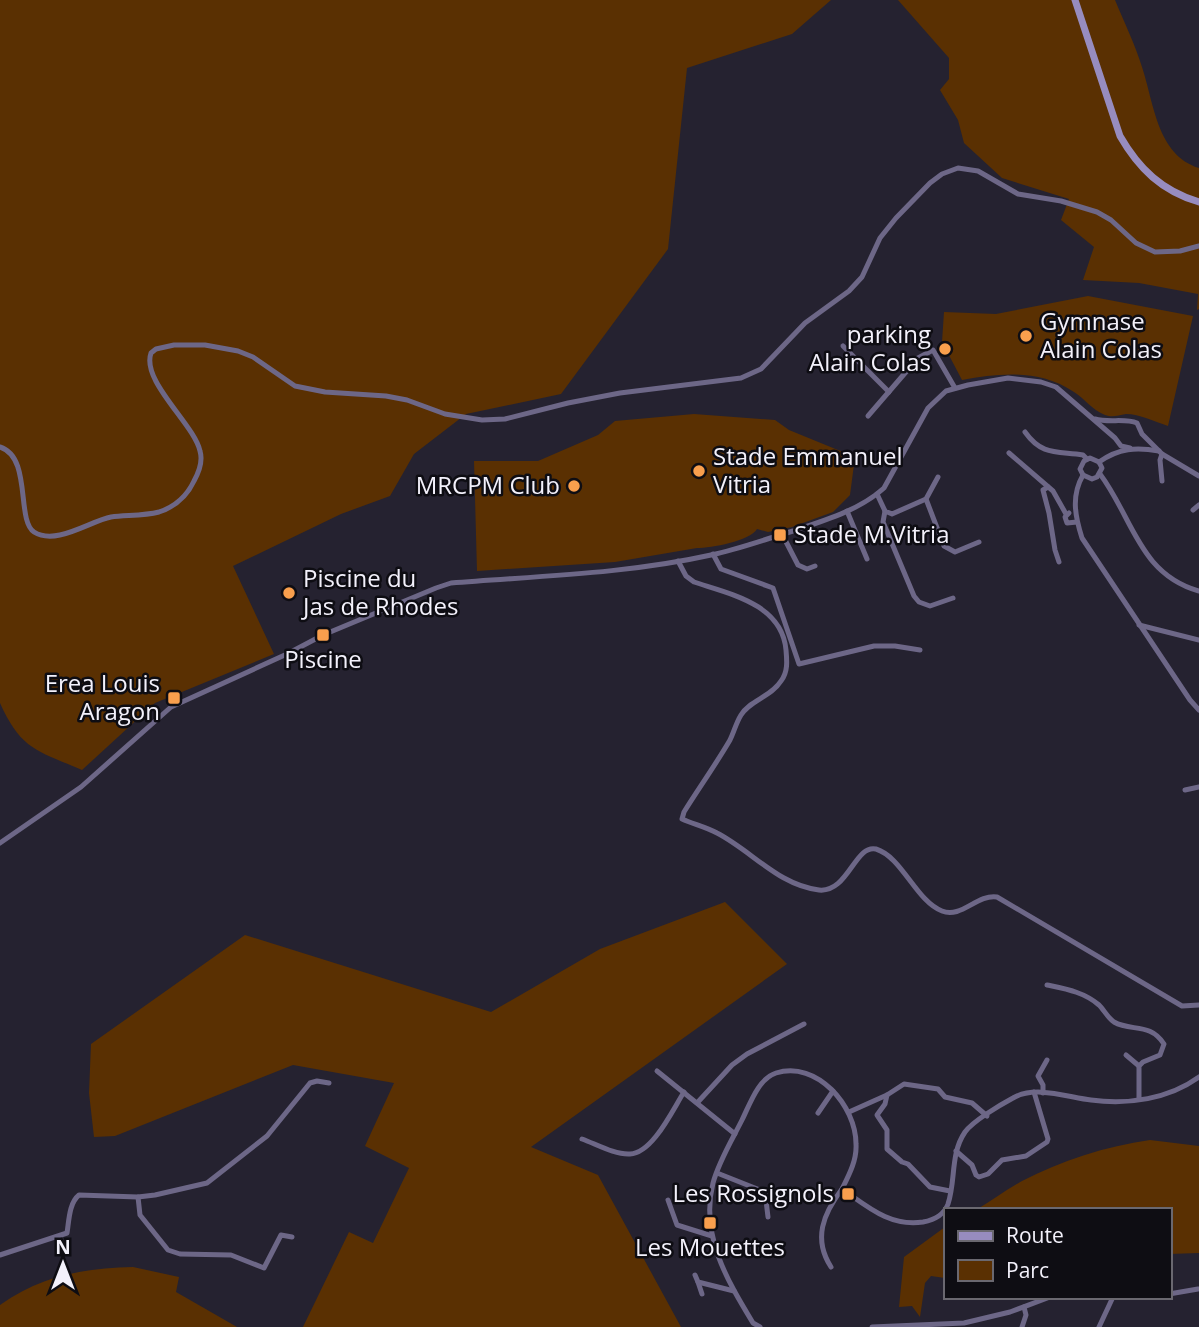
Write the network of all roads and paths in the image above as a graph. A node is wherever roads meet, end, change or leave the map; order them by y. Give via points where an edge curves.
1 (1075, 0) edge
2 (1199, 200) edge
3 (1199, 246) edge
4 (843, 346) dead end
5 (955, 388) junction
6 (889, 392) junction
7 (868, 416) dead end
8 (1092, 418) junction
9 (1121, 423) junction
10 (1025, 432) dead end
11 (1142, 434) junction
12 (1116, 440) junction
13 (0, 447) edge
14 (1131, 448) junction
15 (1161, 452) junction
16 (1009, 453) dead end
17 (1109, 455) junction
18 (1087, 459) junction
19 (1099, 461) junction
20 (1100, 474) junction
21 (1083, 475) junction
22 (1199, 476) edge
23 (938, 477) dead end
24 (1162, 481) dead end
25 (1048, 487) junction
26 (877, 494) junction
27 (926, 499) junction
28 (1199, 505) edge
29 (1193, 510) dead end
30 (847, 511) junction
31 (885, 511) junction
32 (1075, 512) junction
33 (1066, 514) junction
34 (1077, 522) junction
35 (782, 534) junction
36 (979, 542) dead end
37 (713, 555) junction
38 (867, 559) dead end
39 (678, 561) junction
40 (1059, 562) dead end
41 (815, 566) dead end
42 (1199, 591) edge
43 (953, 598) dead end
44 (1139, 625) junction
45 (1199, 640) edge
46 (920, 650) dead end
47 (1199, 710) edge
48 (1199, 787) edge
49 (1185, 790) dead end
50 (0, 843) edge
51 (1047, 985) dead end
52 (1199, 1005) edge
53 (804, 1024) dead end
54 (1126, 1055) dead end
55 (1047, 1060) dead end
56 (1139, 1066) junction
57 (657, 1071) dead end
58 (1199, 1077) edge
59 (329, 1083) dead end
60 (833, 1091) junction
61 (684, 1092) junction
62 (1034, 1092) junction
63 (1043, 1093) junction
64 (887, 1095) junction
65 (1139, 1099) junction
66 (697, 1103) junction
67 (849, 1112) junction
68 (818, 1113) dead end
69 (987, 1116) junction
70 (735, 1134) junction
71 (582, 1139) dead end
72 (956, 1151) junction
73 (717, 1172) junction
74 (842, 1189) junction
75 (950, 1191) junction
76 (138, 1197) junction
77 (668, 1200) dead end
78 (946, 1208) edge
79 (944, 1210) edge
80 (768, 1217) dead end
81 (712, 1236) junction
82 (292, 1237) dead end
83 (0, 1255) edge
84 (831, 1267) dead end
85 (1198, 1289) edge
86 (734, 1291) junction
87 (1171, 1293) edge
88 (702, 1294) dead end
89 (1045, 1299) edge
90 (1112, 1299) edge
91 (1024, 1307) junction
92 (752, 1325) edge
93 (964, 1325) edge
94 (918, 1326) edge
95 (760, 1327) edge
96 (872, 1327) edge
97 (1022, 1327) edge
98 (1099, 1327) edge

1 - 2 main road via 1120,136 1141,168 1169,190
3 - 13 street via 1155,252 1097,212 1018,194 978,171 958,168 930,183 896,218 849,292 805,323 761,369 741,378 620,393 482,420 386,396 325,393 295,386 238,351 205,345 163,346 151,352 150,365 200,450 201,463 192,486 163,511 110,517 65,534 41,534 28,526 24,489 13,457
4 - 6 street
5 - 6 street via 933,350 918,358
5 - 8 street via 1008,378 1041,382 1056,387
5 - 26 street via 928,408 893,475
6 - 7 street
8 - 9 street
8 - 12 street
9 - 11 street via 1137,423
9 - 12 street
10 - 18 street via 1047,451
11 - 14 street
11 - 15 street
12 - 14 street
12 - 17 street
14 - 15 street
14 - 17 street
15 - 22 street
15 - 24 street
16 - 25 street
17 - 19 street
18 - 19 street
18 - 21 street via 1081,466
19 - 20 street
20 - 21 street via 1092,479
20 - 42 street via 1154,565 1169,579
21 - 32 street via 1075,493
23 - 27 street
25 - 33 street
25 - 40 street via 1043,490
26 - 30 street
26 - 31 street
27 - 31 street via 892,514
27 - 36 street via 944,547 955,552
28 - 29 street
30 - 35 street
30 - 38 street
31 - 43 street via 883,522 919,602 930,606
32 - 33 street
32 - 34 street
33 - 34 street via 1067,523
34 - 44 street via 1090,552
35 - 37 street
35 - 41 street via 798,565
37 - 39 street
37 - 46 street via 721,569 773,588 799,664 874,646
39 - 50 street via 451,583 376,612 171,707 81,787
39 - 52 street via 694,582 758,605 769,614 786,644 788,664 781,681 740,716 682,819 717,833 785,880 821,890 836,886 862,852 877,849 943,912 997,897 1178,1004
44 - 45 street
44 - 47 street
48 - 49 street
51 - 56 street via 1080,993 1113,1021 1147,1029 1161,1039 1160,1055
53 - 66 street via 732,1065
54 - 56 street
55 - 63 street via 1038,1076
56 - 65 street
57 - 61 street
58 - 65 street via 1172,1092
59 - 76 street via 310,1083 267,1136 207,1182
60 - 67 street
60 - 68 street
60 - 70 street via 793,1070 768,1077
61 - 66 street
61 - 71 street via 657,1136 637,1152 611,1150
62 - 63 street
62 - 69 street via 1017,1095
62 - 72 street via 1047,1142 1026,1156 1002,1160 979,1177
63 - 65 street via 1095,1101
64 - 67 street
64 - 69 street via 904,1084 938,1089 945,1097 972,1103
64 - 75 street via 877,1115 887,1130 887,1149 930,1187
66 - 70 street
67 - 74 street via 856,1156
69 - 72 street via 966,1130
70 - 73 street
72 - 75 street
73 - 80 street via 767,1189
73 - 81 street via 712,1191
74 - 79 street via 884,1217 904,1223 930,1220
74 - 84 street via 827,1211 820,1234
75 - 78 street
76 - 82 street via 140,1215 172,1252 231,1255 264,1268 281,1235
76 - 83 street via 79,1195 67,1233
77 - 81 street via 677,1225
81 - 86 street
85 - 87 street
86 - 88 street via 696,1278
86 - 92 street
89 - 91 street
90 - 98 street
91 - 93 street
91 - 97 street
92 - 95 street
93 - 94 street
94 - 96 street

